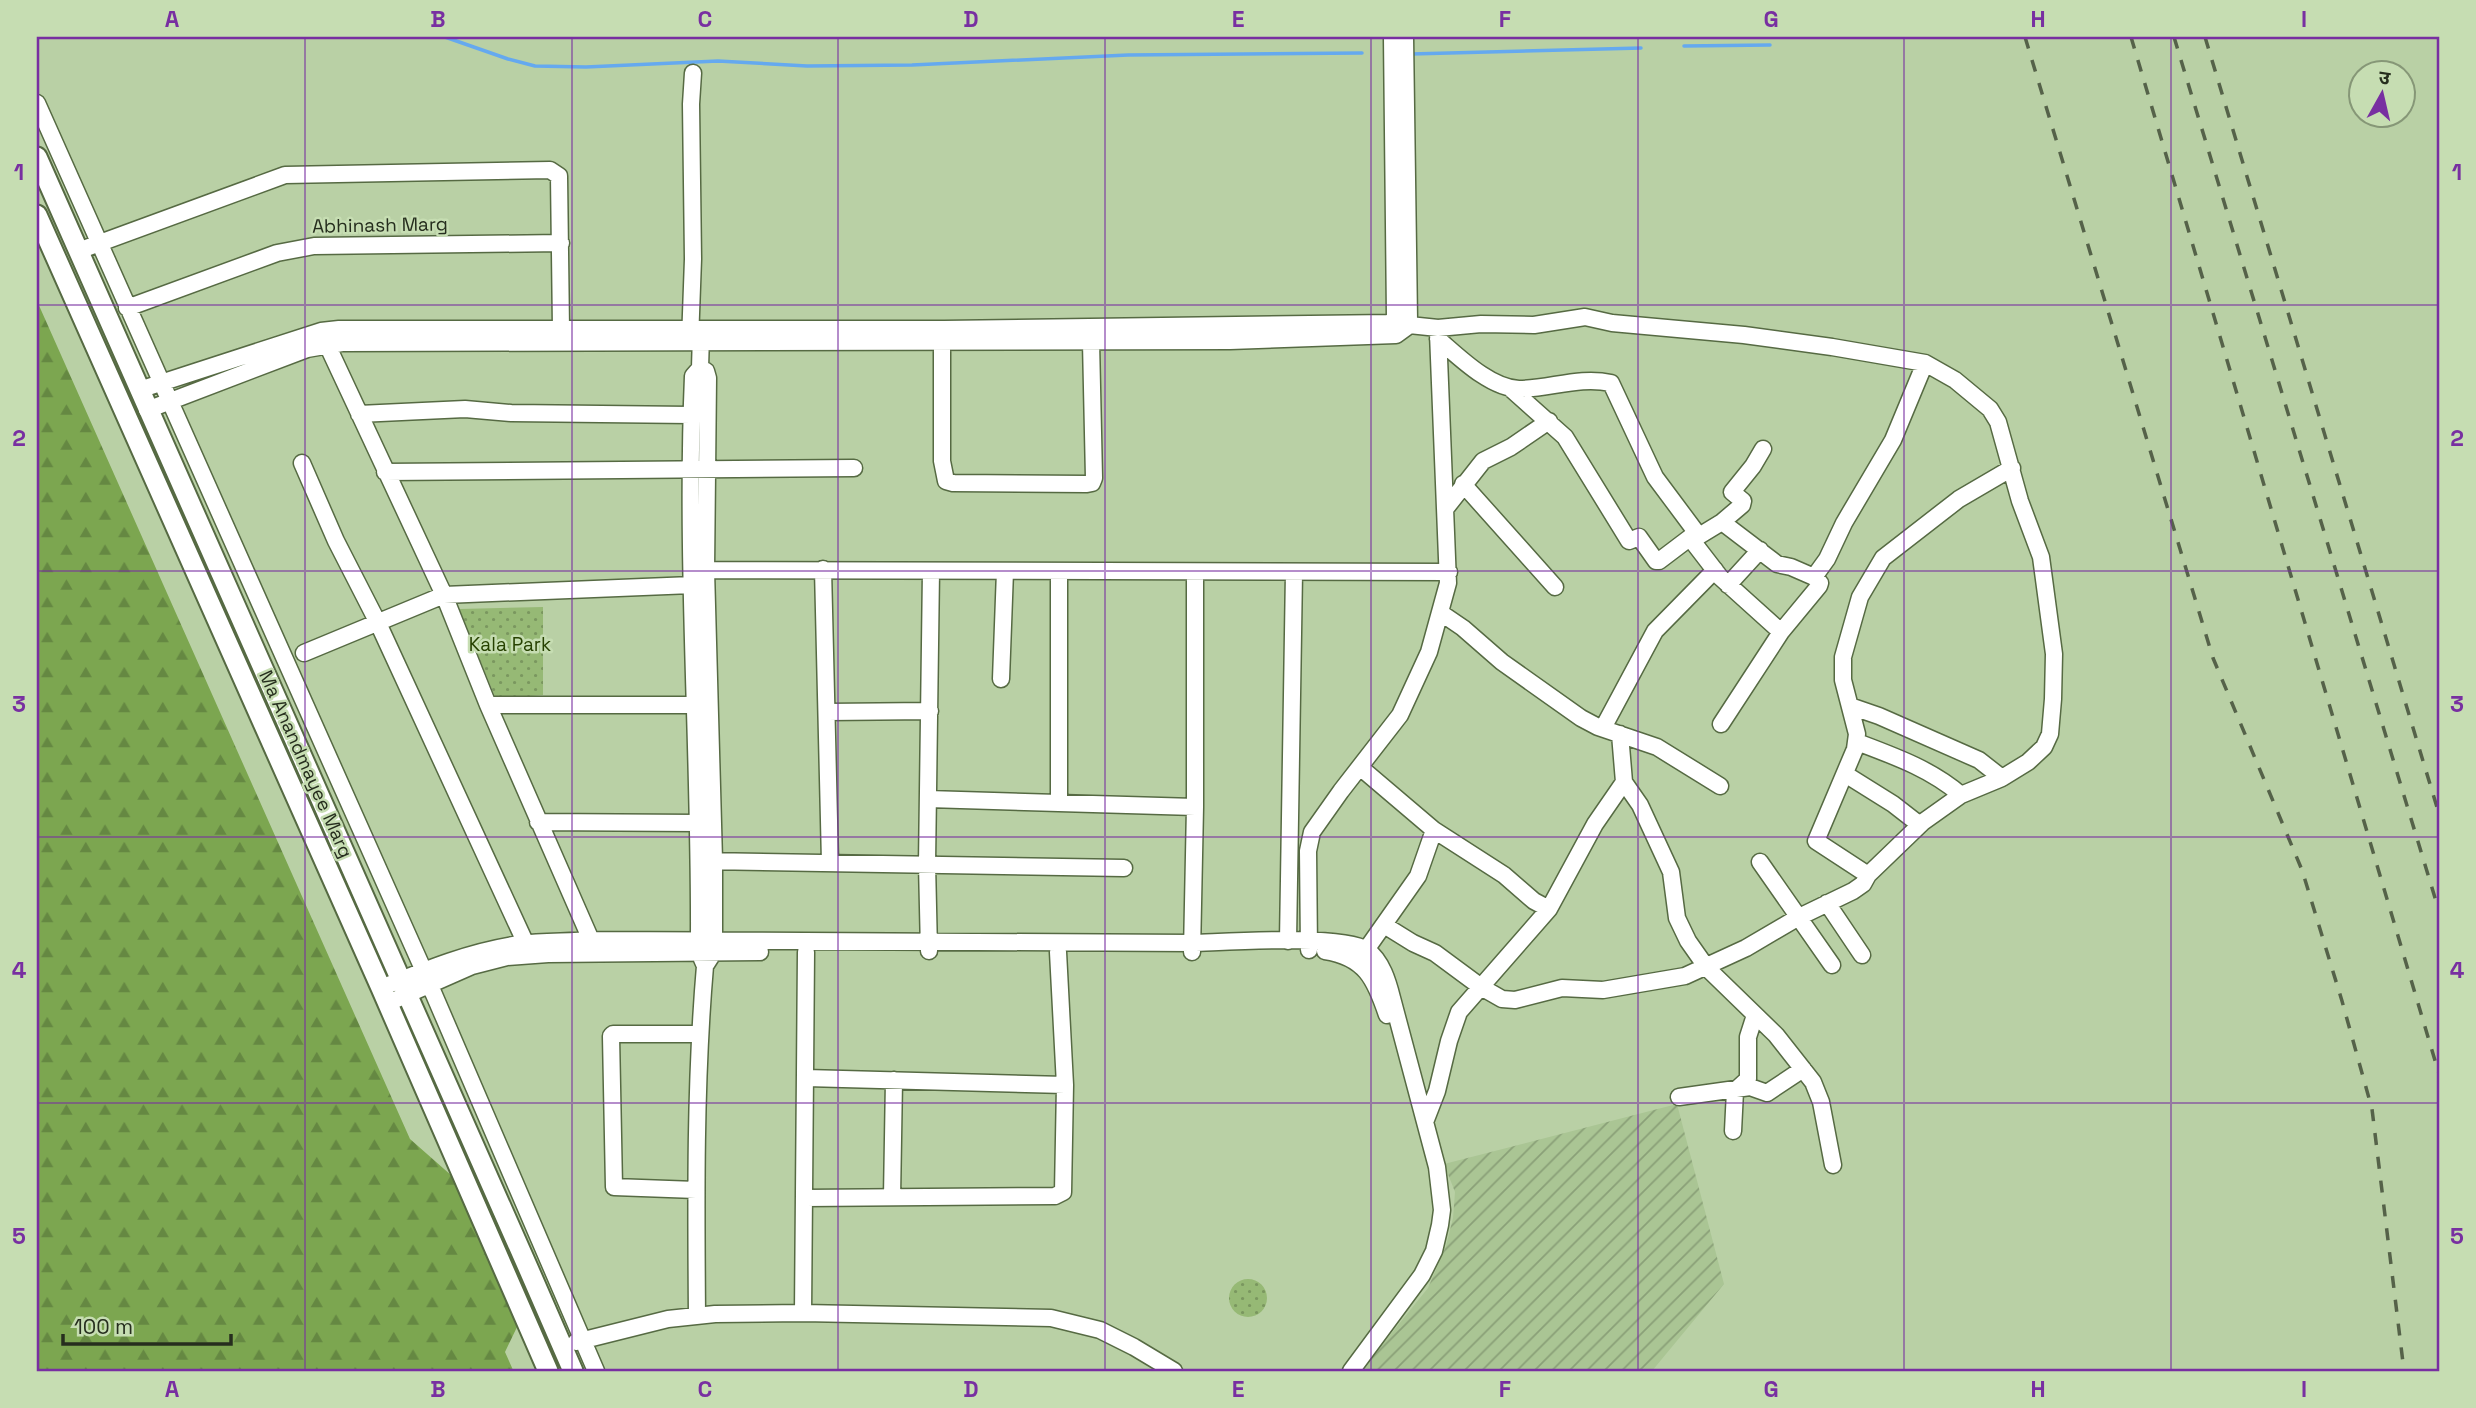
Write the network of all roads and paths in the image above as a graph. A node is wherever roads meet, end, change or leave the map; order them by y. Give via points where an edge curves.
1 (1392, 37) edge
2 (1405, 37) edge
3 (693, 73) dead end
4 (37, 103) edge
5 (37, 156) edge
6 (37, 215) edge
7 (99, 243) junction
8 (561, 243) junction
9 (78, 251) junction
10 (127, 308) junction
11 (1390, 323) junction
12 (1408, 324) junction
13 (561, 329) junction
14 (1438, 333) junction
15 (696, 337) junction
16 (324, 338) junction
17 (942, 342) junction
18 (1091, 342) junction
19 (1924, 363) junction
20 (700, 368) junction
21 (160, 384) junction
22 (1510, 388) junction
23 (139, 390) junction
24 (168, 400) junction
25 (147, 410) junction
26 (359, 414) junction
27 (691, 415) junction
28 (1549, 421) junction
29 (1763, 449) dead end
30 (302, 463) dead end
31 (854, 468) dead end
32 (2012, 468) junction
33 (699, 471) junction
34 (385, 472) junction
35 (1463, 484) junction
36 (1446, 508) junction
37 (1722, 522) junction
38 (1693, 535) junction
39 (1760, 550) junction
40 (823, 569) junction
41 (1715, 570) junction
42 (932, 571) junction
43 (1005, 571) junction
44 (1059, 571) junction
45 (1195, 572) junction
46 (1294, 572) junction
47 (1449, 572) junction
48 (697, 575) junction
49 (1814, 577) junction
50 (1728, 585) junction
51 (1555, 587) dead end
52 (444, 595) junction
53 (1441, 613) junction
54 (378, 623) junction
55 (1781, 632) junction
56 (304, 653) dead end
57 (1001, 678) dead end
58 (488, 705) junction
59 (696, 705) junction
60 (1850, 706) junction
61 (929, 711) junction
62 (827, 712) junction
63 (1721, 724) dead end
64 (1603, 729) junction
65 (1620, 734) junction
66 (1857, 742) junction
67 (1361, 768) junction
68 (1845, 774) junction
69 (2002, 778) junction
70 (1624, 782) junction
71 (1720, 786) dead end
72 (1961, 795) junction
73 (928, 799) junction
74 (1059, 803) junction
75 (1195, 807) junction
76 (538, 822) junction
77 (698, 822) junction
78 (1920, 825) junction
79 (1434, 830) junction
80 (706, 861) junction
81 (830, 862) junction
82 (1760, 862) dead end
83 (927, 864) junction
84 (1124, 868) dead end
85 (1868, 875) junction
86 (1827, 903) junction
87 (1549, 909) junction
88 (1797, 918) junction
89 (1384, 925) junction
90 (591, 940) junction
91 (1289, 941) junction
92 (526, 944) junction
93 (1309, 946) junction
94 (929, 947) junction
95 (1192, 948) junction
96 (706, 951) junction
97 (806, 952) junction
98 (1058, 952) junction
99 (1362, 956) junction
100 (1862, 956) dead end
101 (1832, 965) dead end
102 (1707, 968) junction
103 (426, 976) junction
104 (406, 986) junction
105 (1481, 987) junction
106 (384, 995) junction
107 (1755, 1015) junction
108 (699, 1034) junction
109 (1803, 1069) junction
110 (806, 1078) junction
111 (894, 1080) junction
112 (1065, 1084) junction
113 (1738, 1088) junction
114 (1679, 1097) dead end
115 (1425, 1122) junction
116 (1733, 1131) dead end
117 (1833, 1165) dead end
118 (696, 1190) junction
119 (892, 1197) junction
120 (805, 1198) junction
121 (1437, 1204) junction
122 (803, 1313) junction
123 (697, 1315) junction
124 (583, 1340) junction
125 (562, 1346) junction
126 (548, 1371) edge
127 (573, 1371) edge
128 (596, 1371) edge
129 (1174, 1371) edge
130 (1338, 1371) edge
131 (1351, 1371) edge

1 - 11 street via 1395,318
2 - 12 street
3 - 15 street
4 - 7 street
5 - 9 main road, Ma Anandmayee Marg
6 - 106 main road, Ma Anandmayee Marg
7 - 8 street via 285,175 550,170 559,177
7 - 9 street
7 - 10 street
8 - 10 street, Abhinash Marg via 314,246 277,253
8 - 13 street
9 - 23 main road, Ma Anandmayee Marg
10 - 21 street
11 - 12 street
11 - 15 street via 1034,326
12 - 14 street
12 - 18 street via 1402,332 1384,337
13 - 15 street
13 - 16 street via 339,329
14 - 19 street via 1481,324 1538,325 1586,317
14 - 22 street via 1472,369
14 - 36 street
15 - 16 street
15 - 17 street
15 - 20 street
16 - 21 street
16 - 24 street via 307,349
16 - 26 street
17 - 18 street
17 - 18 street via 946,481 1087,484 1094,478
19 - 32 street via 1955,380 1990,409
19 - 49 street via 1893,440
20 - 27 street via 693,376
20 - 33 street via 708,378
21 - 23 street
21 - 24 street
22 - 28 street
22 - 38 street via 1566,381 1611,383 1655,477
23 - 25 main road, Ma Anandmayee Marg
24 - 25 street
24 - 103 street
25 - 104 main road, Ma Anandmayee Marg
26 - 27 street via 465,409
26 - 34 street
27 - 33 street
28 - 35 street via 1483,461
28 - 38 street via 1565,437 1629,541 1639,537 1657,561
29 - 37 street via 1732,492 1742,505
30 - 54 street
31 - 33 street
32 - 60 street via 1949,507 1877,566 1856,608 1843,657
32 - 69 street via 2041,557 2055,670 2048,741 2028,762
33 - 34 street
33 - 48 street
34 - 52 street
35 - 36 street
35 - 51 street
36 - 47 street
37 - 38 street via 1702,536
37 - 39 street
38 - 41 street
39 - 49 street via 1780,566
39 - 50 street
40 - 42 street
40 - 48 street
40 - 62 street
41 - 50 street
41 - 64 street via 1655,631
42 - 43 street
42 - 61 street
43 - 44 street
43 - 57 street
44 - 45 street
44 - 74 street
45 - 46 street
45 - 75 street
46 - 47 street
46 - 91 street
47 - 53 street
48 - 52 street
48 - 59 street
48 - 80 street
49 - 55 street via 1819,586
50 - 55 street
52 - 54 street
52 - 58 street
53 - 64 street via 1515,671
53 - 67 street via 1424,666 1400,715
54 - 56 street
54 - 92 street
55 - 63 street
58 - 59 street
58 - 76 street
59 - 77 street
60 - 66 street
60 - 69 street via 1979,760
61 - 62 street
61 - 73 street
62 - 81 street
64 - 65 street
65 - 70 street
65 - 71 street via 1657,747
66 - 68 street
66 - 72 street via 1922,769
67 - 79 street
67 - 93 street via 1312,832
68 - 78 street
68 - 85 street via 1816,841
69 - 72 street
70 - 87 street via 1595,824
70 - 102 street via 1640,805 1671,872 1677,918
72 - 78 street
73 - 74 street
73 - 83 street
74 - 75 street
75 - 95 street
76 - 77 street
76 - 90 street
77 - 80 street
78 - 85 street
79 - 87 street
79 - 89 street via 1418,876
80 - 81 street
80 - 96 street
81 - 83 street
82 - 88 street
83 - 84 street
83 - 94 street
85 - 86 street via 1853,891
86 - 88 street
86 - 100 street
87 - 105 street
88 - 101 street
88 - 102 street
89 - 99 street
89 - 105 street via 1435,953
90 - 92 street
90 - 96 street
91 - 93 street
91 - 95 street
92 - 103 street via 471,955
93 - 95 street
93 - 99 street via 1354,945
94 - 95 street
94 - 96 street
94 - 97 street
94 - 98 street
95 - 98 street
96 - 97 street
96 - 103 street via 524,955
96 - 108 street
97 - 110 street
98 - 112 street
99 - 115 street via 1385,975
99 - 121 street via 1389,1018
102 - 105 street via 1603,990 1562,988 1515,1000 1502,999
102 - 107 street
103 - 104 street
103 - 124 street
104 - 106 street
104 - 125 main road, Ma Anandmayee Marg
105 - 115 street via 1455,1021
106 - 126 main road, Ma Anandmayee Marg
107 - 109 street
107 - 113 street via 1748,1037 1748,1079
108 - 118 street
108 - 118 street via 611,1036 614,1187
109 - 113 street via 1768,1093 1755,1087
109 - 117 street via 1817,1091
110 - 111 street
110 - 120 street
111 - 112 street
111 - 119 street
112 - 119 street via 1065,1187 1060,1195
113 - 114 street
113 - 116 street
115 - 121 street via 1437,1167
118 - 123 street
119 - 120 street
120 - 122 street
121 - 130 street via 1417,1266
121 - 131 street via 1437,1238 1422,1275
122 - 123 street
122 - 129 street via 1051,1318 1100,1330
123 - 124 street
124 - 125 street
124 - 128 street
125 - 127 main road, Ma Anandmayee Marg

